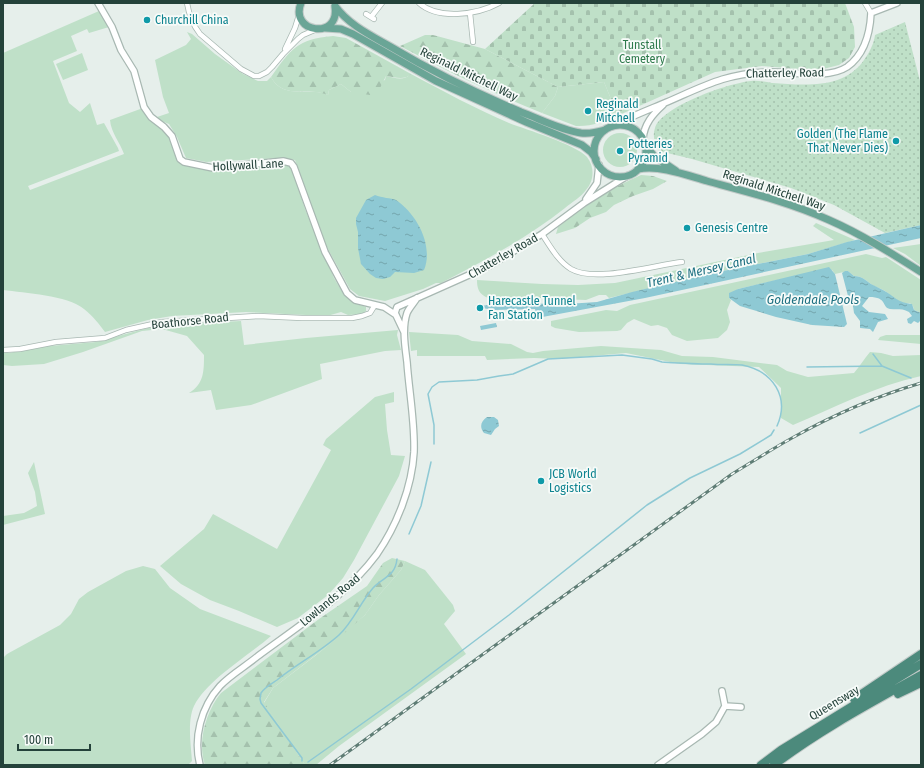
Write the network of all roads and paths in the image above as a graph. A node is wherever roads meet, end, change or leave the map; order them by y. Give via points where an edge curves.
1 (98, 3) edge
2 (187, 3) edge
3 (382, 3) edge
4 (419, 3) edge
5 (499, 3) edge
6 (897, 3) edge
7 (334, 4) edge
8 (867, 4) edge
9 (299, 7) edge
10 (871, 13) junction
11 (470, 14) junction
12 (370, 17) dead end
13 (325, 28) junction
14 (317, 29) junction
15 (471, 39) dead end
16 (282, 54) junction
17 (667, 102) junction
18 (608, 128) junction
19 (644, 142) junction
20 (597, 162) junction
21 (638, 169) junction
22 (680, 173) junction
23 (627, 176) junction
24 (584, 203) junction
25 (542, 234) junction
26 (682, 262) dead end
27 (921, 272) edge
28 (417, 298) junction
29 (375, 305) junction
30 (401, 306) junction
31 (384, 307) junction
32 (407, 313) junction
33 (397, 316) junction
34 (404, 332) junction
35 (3, 350) edge
36 (921, 654) edge
37 (921, 664) edge
38 (921, 675) edge
39 (921, 683) edge
40 (722, 691) dead end
41 (725, 706) junction
42 (741, 707) dead end
43 (835, 725) junction
44 (781, 750) junction
45 (200, 765) edge
46 (658, 765) edge
47 (761, 765) edge
48 (774, 765) edge

1 - 29 street, Hollywall Lane via 134,71 144,107 172,136 180,159 212,168 282,161 291,164 325,252 347,293 354,300
2 - 16 street via 190,18 200,34 249,73 258,76 267,72
3 - 12 street
4 - 11 street via 436,13
5 - 11 street
6 - 10 street
7 - 13 main road via 336,12 333,20
7 - 18 main road, Reginald Mitchell Way via 346,19 360,29 439,74 488,98 572,131 585,133
8 - 10 street
9 - 14 main road via 305,24
9 - 16 street via 291,39
10 - 17 street, Chatterley Road via 869,32 862,49 847,67 839,71 819,74 736,74
11 - 15 street
13 - 14 main road, Reginald Mitchell Way
13 - 20 main road, Reginald Mitchell Way via 341,29 353,34 436,81 582,145 591,152
14 - 16 street via 303,36
17 - 18 street, Chatterley Road
17 - 19 street, Chatterley Road via 649,121 645,128
18 - 19 main road via 620,125 629,127 636,131
18 - 20 main road via 595,145
19 - 21 main road via 646,154
19 - 22 main road, Reginald Mitchell Way via 654,156
20 - 23 main road via 610,175
20 - 24 street, Chatterley Road via 597,183
21 - 22 main road, Reginald Mitchell Way
21 - 23 main road
22 - 27 main road, Reginald Mitchell Way via 788,204 829,220 862,236
23 - 24 street, Chatterley Road
24 - 25 street, Chatterley Road
25 - 26 street via 563,263 577,272 616,273
25 - 28 street, Chatterley Road via 489,266
28 - 30 street, Chatterley Road
28 - 32 street
29 - 31 street, Hollywall Lane
29 - 35 street, Boathorse Road via 370,313 352,318 258,316 162,322 126,330 105,338
30 - 31 street, Hollywall Lane
30 - 32 street via 406,307
30 - 33 street via 395,310
31 - 33 street, Hollywall Lane
32 - 33 street via 404,317
32 - 34 street, Lowlands Road
33 - 34 street, Lowlands Road
34 - 45 street, Lowlands Road via 414,451 410,481 395,522 381,548 360,576 340,595 221,685 206,706 199,728 197,740
36 - 44 highway
37 - 44 highway, Queensway
38 - 43 highway, Queensway
39 - 43 highway
40 - 41 street
41 - 42 street
41 - 46 street via 716,722
43 - 48 highway, Queensway
44 - 47 highway, Queensway

